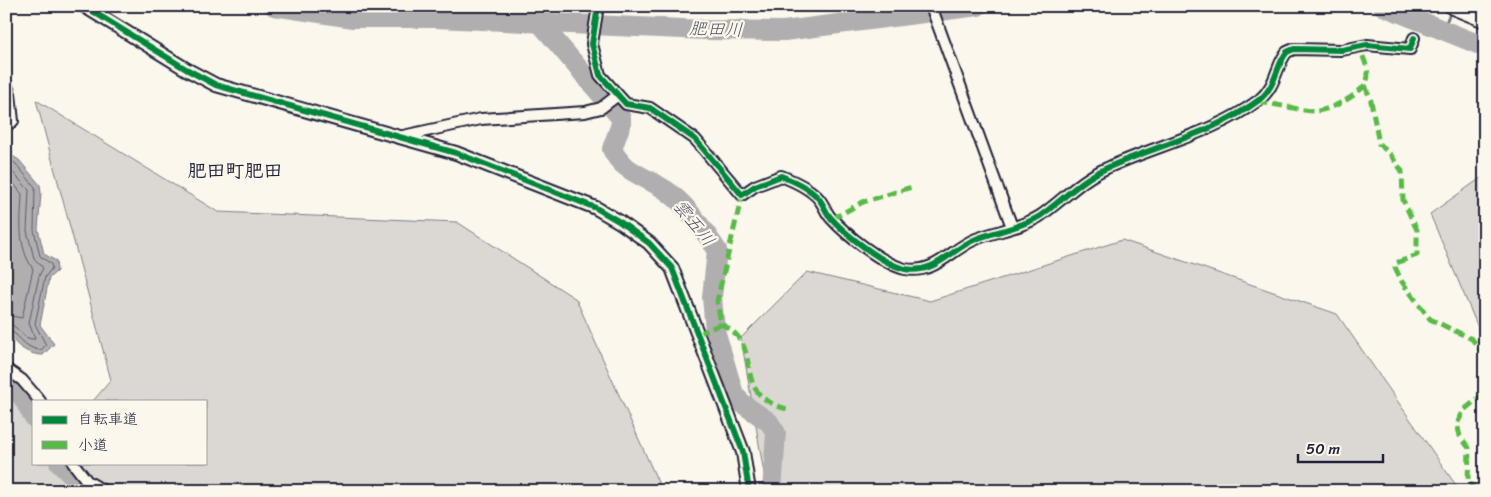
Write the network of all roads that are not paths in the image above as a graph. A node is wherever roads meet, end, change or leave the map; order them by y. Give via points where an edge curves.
1 (84, 6) edge
2 (598, 6) edge
3 (931, 6) edge
4 (1453, 6) edge
5 (1485, 20) edge
6 (1414, 38) dead end
7 (6, 84) edge
8 (616, 96) junction
9 (6, 126) edge
10 (403, 136) junction
11 (1012, 227) junction
12 (6, 369) edge
13 (39, 400) edge
14 (74, 464) edge
15 (104, 491) edge
16 (749, 491) edge

1 - 10 street via 216,85
2 - 8 street via 592,44 600,75
3 - 11 street
4 - 5 main road
6 - 11 street via 1410,49 1367,45 1342,50 1294,49 1287,52 1270,89 1260,100 1194,134 1096,173 1039,216
7 - 9 street via 14,121
8 - 10 street via 601,108 585,112 481,119
8 - 11 street via 626,104 650,108 695,139 742,195 781,176 810,190 839,226 894,266 918,270 939,264 969,241
10 - 16 street via 456,153 596,208 649,243 672,268 684,294 743,452
12 - 13 street via 22,380
14 - 15 street via 87,481

